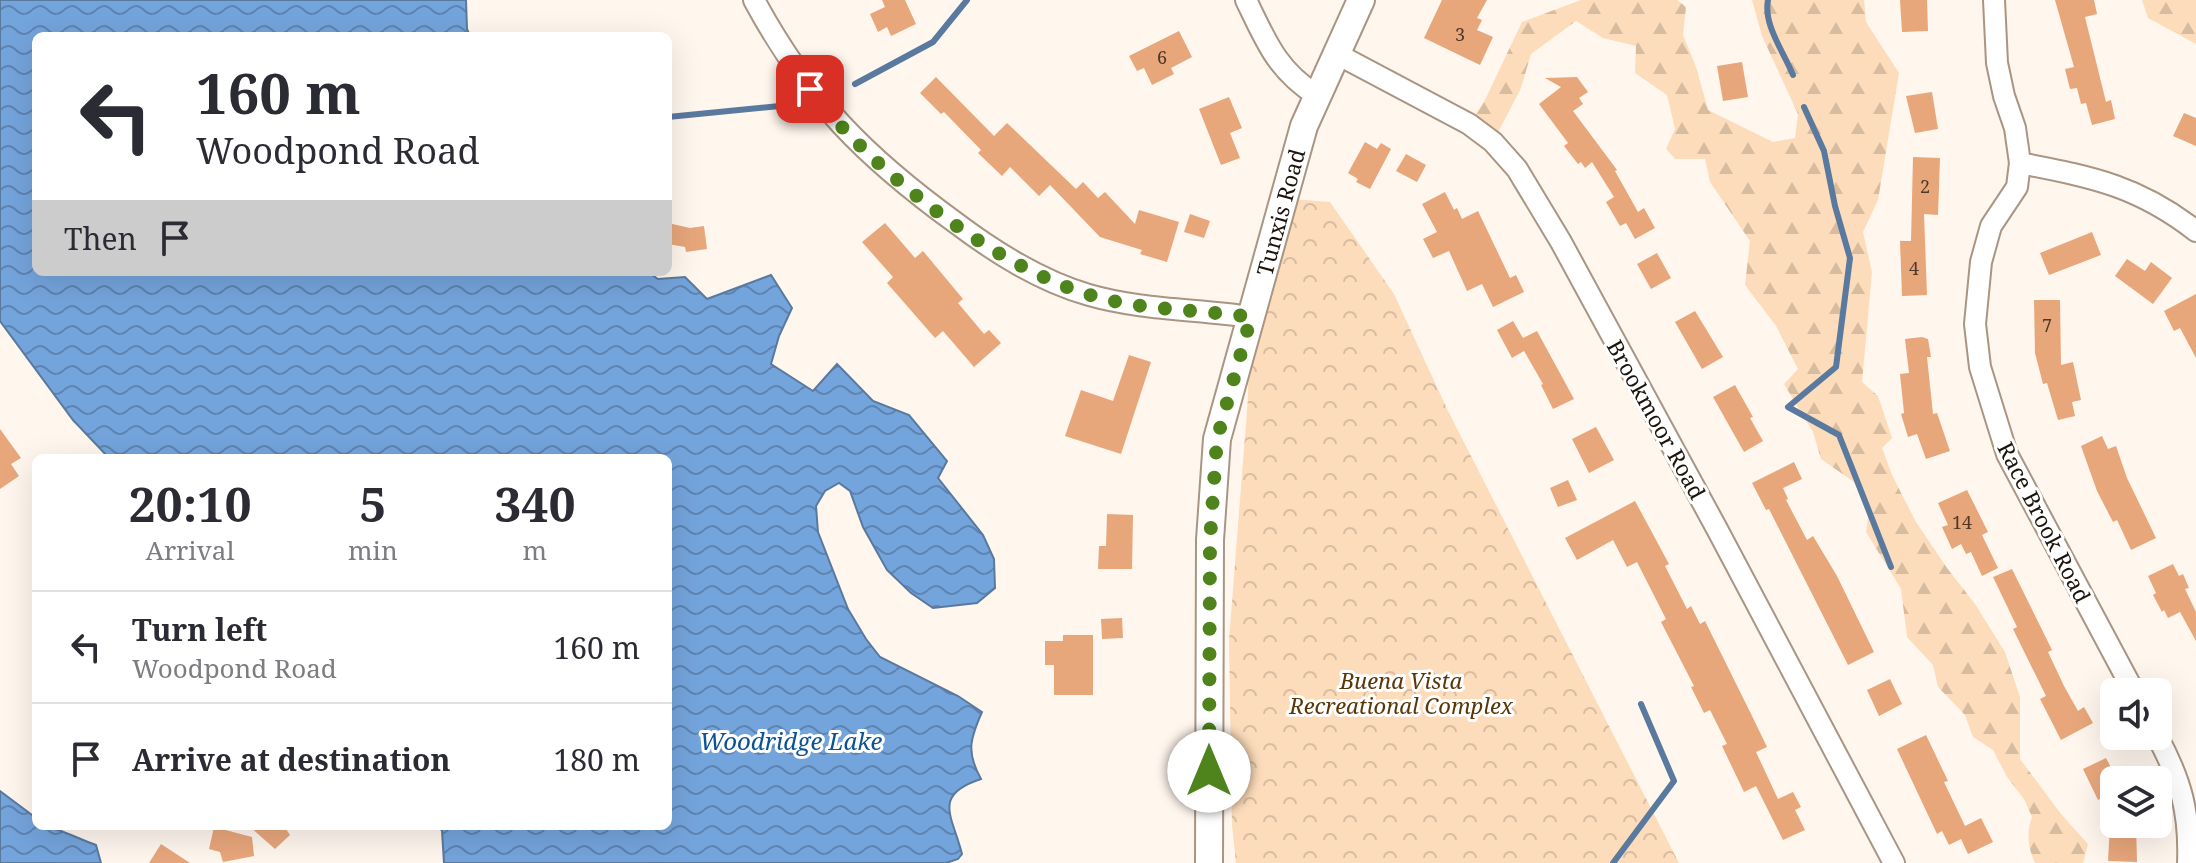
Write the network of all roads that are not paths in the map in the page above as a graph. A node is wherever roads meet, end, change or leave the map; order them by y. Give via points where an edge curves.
1 (754, 0) edge
2 (1246, 0) edge
3 (1361, 0) edge
4 (1994, 0) edge
5 (1335, 53) junction
6 (1316, 95) junction
7 (2020, 163) junction
8 (2196, 231) edge
9 (1251, 317) junction
10 (2127, 678) edge
11 (2164, 750) edge
12 (1209, 863) edge
13 (1894, 863) edge
14 (2188, 863) edge

1 - 9 street via 799,74 856,143 1003,256 1087,295
2 - 6 street via 1274,56 1295,82
3 - 5 street, Tunxis Road
4 - 7 street via 1997,63
5 - 6 street, Tunxis Road
5 - 13 street, Brookmoor Road via 1447,110 1493,142 1517,169
6 - 9 street, Tunxis Road
7 - 8 street via 2120,186 2155,202
7 - 10 street, Race Brook Road via 2017,187 1991,226 1981,262 1975,324 1980,367 2007,454
9 - 12 street, Tunxis Road via 1217,439 1212,489
11 - 14 street via 2187,811

